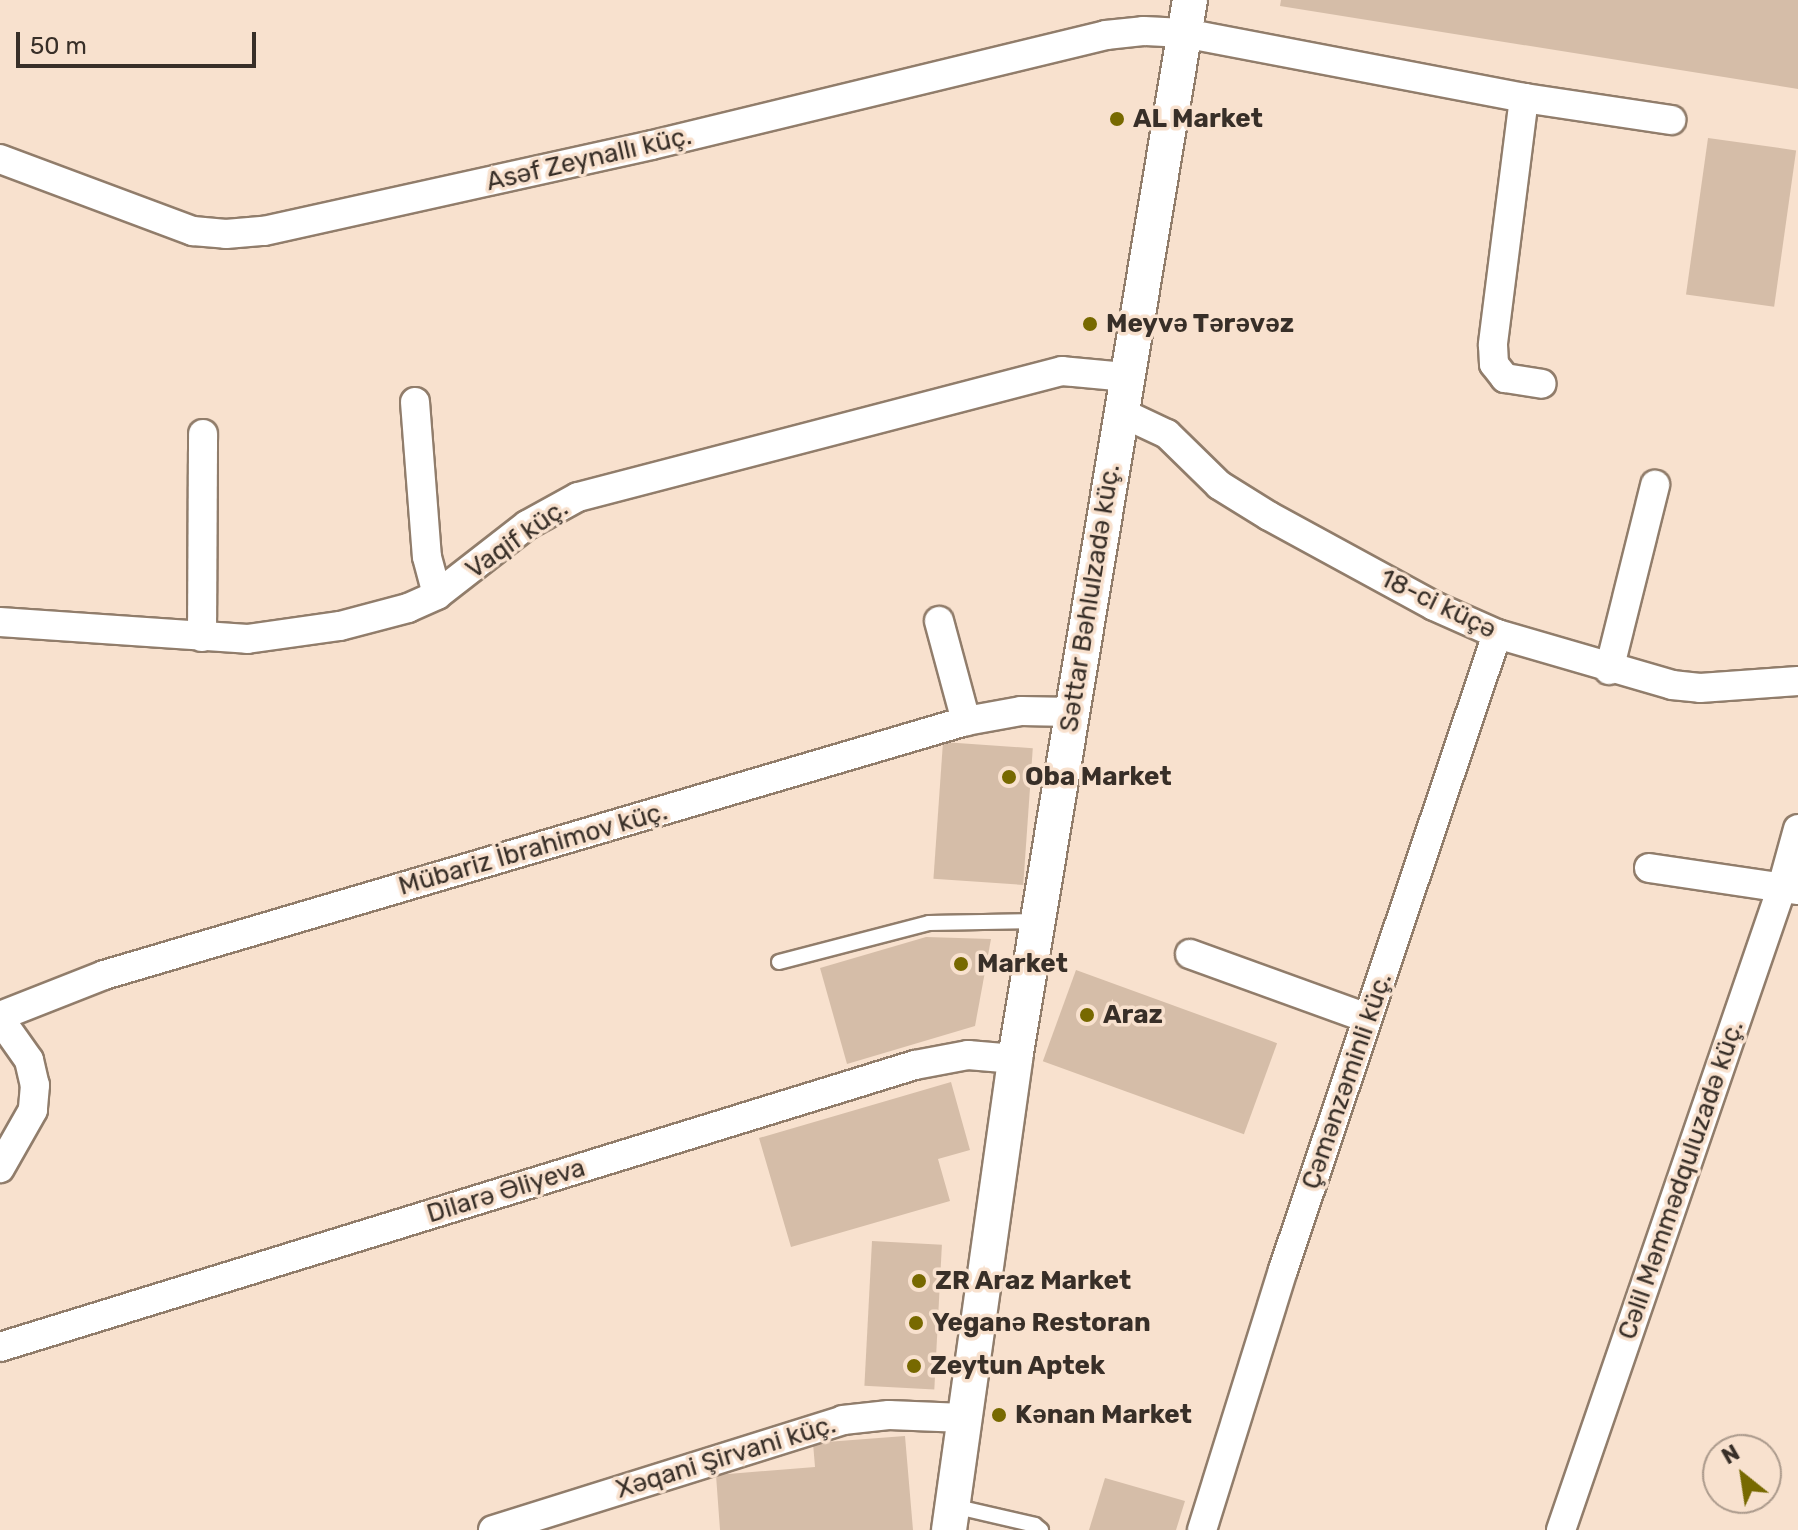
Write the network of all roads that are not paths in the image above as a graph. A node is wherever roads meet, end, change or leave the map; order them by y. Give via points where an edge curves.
1 (1190, 0) edge
2 (1184, 33) junction
3 (1524, 98) junction
4 (1671, 120) dead end
5 (0, 159) edge
6 (1125, 377) junction
7 (1542, 384) dead end
8 (415, 402) dead end
9 (1120, 412) junction
10 (203, 434) dead end
11 (1655, 485) dead end
12 (437, 595) junction
13 (939, 621) dead end
14 (0, 622) edge
15 (1497, 634) junction
16 (202, 637) junction
17 (1609, 670) junction
18 (1798, 681) edge
19 (1072, 712) junction
20 (966, 721) junction
21 (1798, 829) edge
22 (1649, 868) dead end
23 (1790, 888) edge
24 (1038, 921) junction
25 (1190, 954) dead end
26 (779, 962) dead end
27 (0, 1018) edge
28 (1367, 1018) junction
29 (1015, 1059) junction
30 (0, 1168) edge
31 (0, 1347) edge
32 (964, 1418) junction
33 (950, 1518) edge
34 (493, 1530) edge
35 (1041, 1530) edge
36 (1202, 1530) edge
37 (1561, 1530) edge

1 - 2 street, Səttar Bəhlulzadə küç.
2 - 3 street, Asəf Zeynallı küç.
2 - 5 street, Asəf Zeynallı küç. via 1106,35 652,145 264,231 193,231
2 - 6 street, Səttar Bəhlulzadə küç.
3 - 4 street, Asəf Zeynallı küç.
3 - 7 street via 1494,364 1505,378
6 - 9 street, Səttar Bəhlulzadə küç.
6 - 12 street, Vaqif küç. via 1062,371 578,497 527,525
8 - 12 street via 427,557
9 - 15 street, 18-ci küçə via 1167,434 1219,485 1269,516 1434,606
9 - 19 street, Səttar Bəhlulzadə küç.
10 - 16 street
11 - 17 street
12 - 16 street, Vaqif küç. via 340,626 247,639
13 - 20 street
14 - 16 street, Vaqif küç.
15 - 17 street, 18-ci küçə
15 - 28 street, Çəmənzəminli küç.
17 - 18 street, 18-ci küçə via 1700,688
19 - 20 street, Mübariz İbrahimov küç. via 1021,711
19 - 24 street, Səttar Bəhlulzadə küç.
20 - 27 street, Mübariz İbrahimov küç. via 104,975
21 - 23 street, Cəlil Məmmədquluzadə küç.
22 - 23 street
23 - 37 street, Cəlil Məmmədquluzadə küç.
24 - 26 lane via 929,923
24 - 29 street, Səttar Bəhlulzadə küç.
25 - 28 street
27 - 30 street via 29,1060 35,1085 33,1110
28 - 36 street, Çəmənzəminli küç.
29 - 31 street, Dilarə Əliyeva via 968,1055 915,1065
29 - 32 street, Səttar Bəhlulzadə küç.
32 - 33 street, Səttar Bəhlulzadə küç.
32 - 34 street, Xəqani Şirvani küç. via 889,1415 843,1420
33 - 35 lane via 1035,1525

